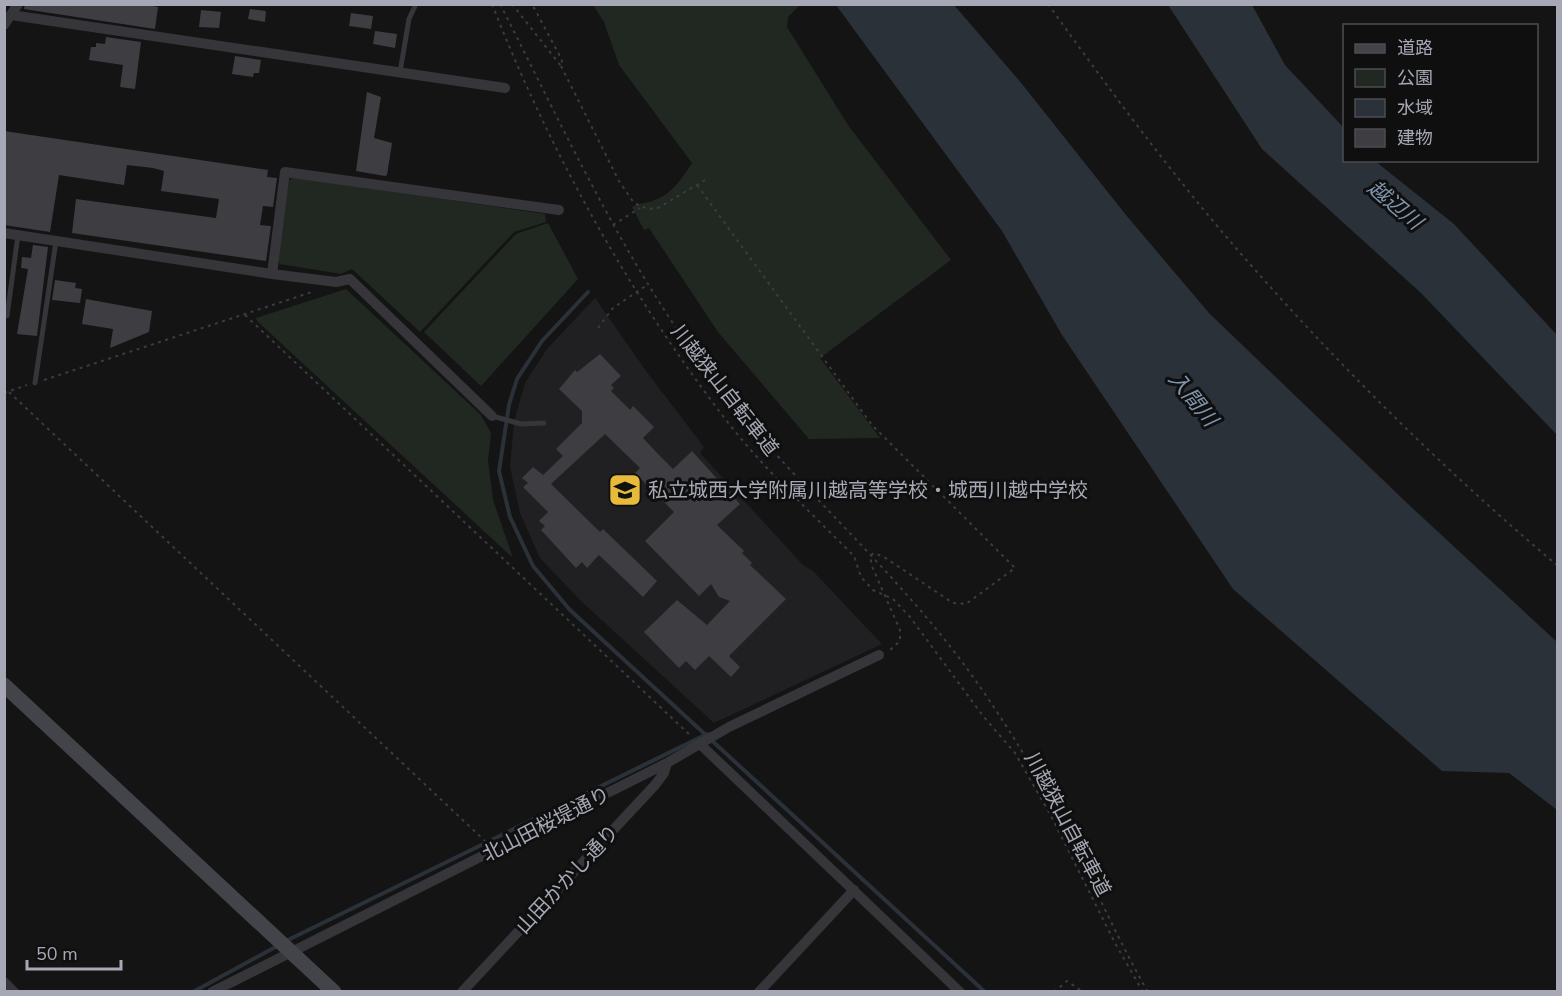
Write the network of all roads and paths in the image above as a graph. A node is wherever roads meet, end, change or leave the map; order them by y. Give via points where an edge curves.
1 (18, 4) edge
2 (416, 4) edge
3 (492, 4) edge
4 (500, 4) edge
5 (512, 4) edge
6 (532, 4) edge
7 (1048, 4) edge
8 (8, 20) edge
9 (561, 66) junction
10 (400, 74) junction
11 (505, 88) dead end
12 (705, 180) dead end
13 (697, 185) junction
14 (641, 207) junction
15 (559, 210) dead end
16 (613, 225) junction
17 (4, 233) edge
18 (18, 235) junction
19 (56, 241) junction
20 (272, 274) junction
21 (336, 282) junction
22 (649, 284) junction
23 (636, 293) junction
24 (245, 315) junction
25 (7, 316) dead end
26 (598, 328) dead end
27 (35, 382) junction
28 (9, 392) junction
29 (4, 393) edge
30 (495, 417) joint
31 (544, 423) dead end
32 (871, 555) junction
33 (1557, 566) edge
34 (883, 594) junction
35 (879, 655) joint
36 (4, 685) edge
37 (701, 745) junction
38 (667, 763) junction
39 (491, 851) junction
40 (854, 890) junction
41 (292, 952) junction
42 (4, 982) edge
43 (14, 992) edge
44 (212, 992) edge
45 (334, 992) edge
46 (462, 992) edge
47 (759, 992) edge
48 (960, 992) edge
49 (1054, 992) edge
50 (1083, 992) edge
51 (1143, 992) edge
52 (1148, 992) edge

1 - 8 street
2 - 10 lane via 409,19
3 - 23 path, 川越狭山自転車道 via 540,112
4 - 16 path
5 - 9 path
6 - 9 path via 562,60
7 - 33 path via 1179,179 1256,272 1438,460
8 - 10 street
9 - 14 path via 619,181
10 - 11 street
12 - 13 path
13 - 14 path via 658,208
13 - 32 path via 872,425 1015,568 966,604 953,603 884,557
14 - 16 path
15 - 20 street via 285,172
16 - 22 path
17 - 18 street
18 - 19 street
18 - 25 lane
19 - 20 street
19 - 27 lane
20 - 21 street
21 - 24 path
21 - 30 street via 350,279
22 - 23 path
22 - 32 path via 687,343 744,418
23 - 26 path via 613,308
23 - 34 path, 川越狭山自転車道 via 727,421 854,556 861,577
24 - 27 path
24 - 37 path
27 - 28 path
28 - 29 path
28 - 39 path via 484,838
30 - 31 lane
32 - 34 path
32 - 52 path via 935,625 1008,728 1065,828
34 - 35 path via 901,636 895,647
34 - 51 path, 川越狭山自転車道 via 893,598 910,617 982,716 1015,753
35 - 37 street, 北山田桜堤通り
36 - 41 street
37 - 38 street, 北山田桜堤通り
37 - 40 street
38 - 39 street, 北山田桜堤通り
38 - 46 street, 山田かかし通り via 655,785
39 - 41 street, 北山田桜堤通り
40 - 47 street
40 - 48 street
41 - 44 street, 北山田桜堤通り
41 - 45 street
42 - 43 street
49 - 50 path via 1067,981

